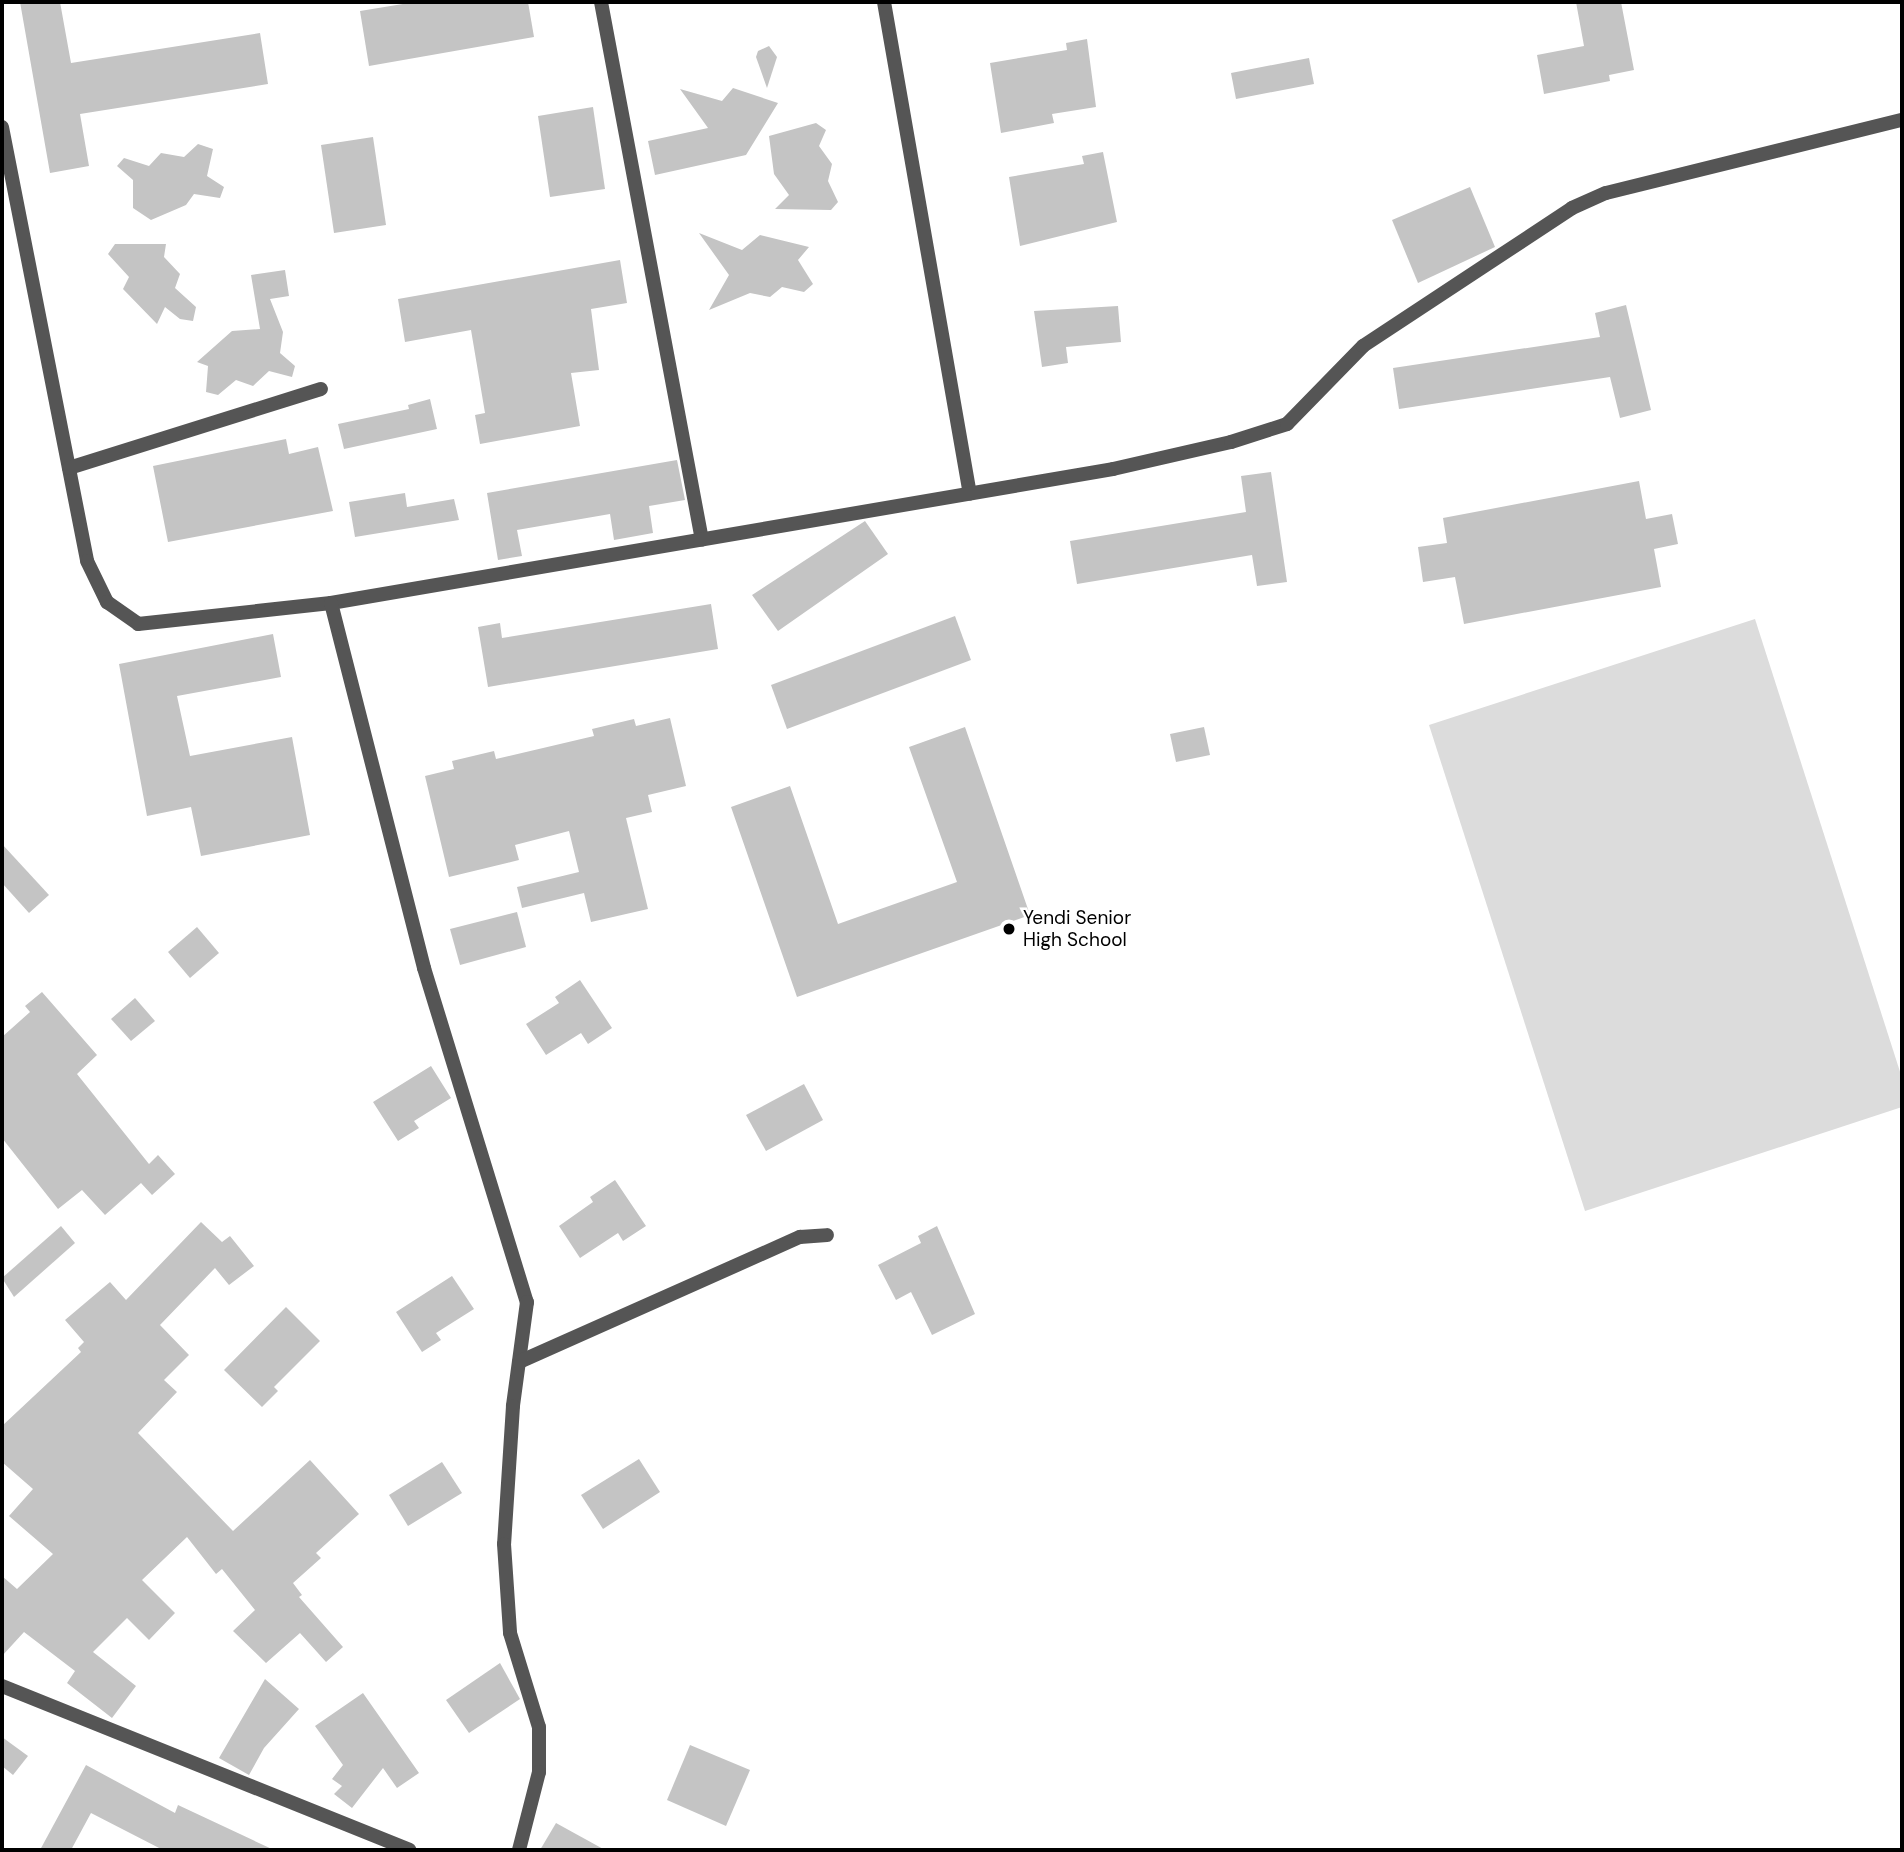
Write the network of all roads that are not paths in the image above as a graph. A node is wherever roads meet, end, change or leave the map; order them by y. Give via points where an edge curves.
1 (601, 2) edge
2 (884, 2) edge
3 (1902, 120) edge
4 (2, 127) edge
5 (321, 389) dead end
6 (69, 468) junction
7 (970, 494) junction
8 (702, 540) junction
9 (331, 603) junction
10 (827, 1235) dead end
11 (519, 1362) junction
12 (2, 1686) edge
13 (409, 1850) edge
14 (519, 1850) edge

1 - 8 street
2 - 7 street
3 - 7 street via 1606,193 1572,208 1363,346 1287,424 1113,469
4 - 6 street
5 - 6 street
6 - 9 street via 87,561 107,602 138,625
7 - 8 street
8 - 9 street
9 - 11 street via 424,968 527,1302
10 - 11 street via 800,1237
11 - 14 street via 504,1544 510,1633 539,1727 539,1772
12 - 13 street

